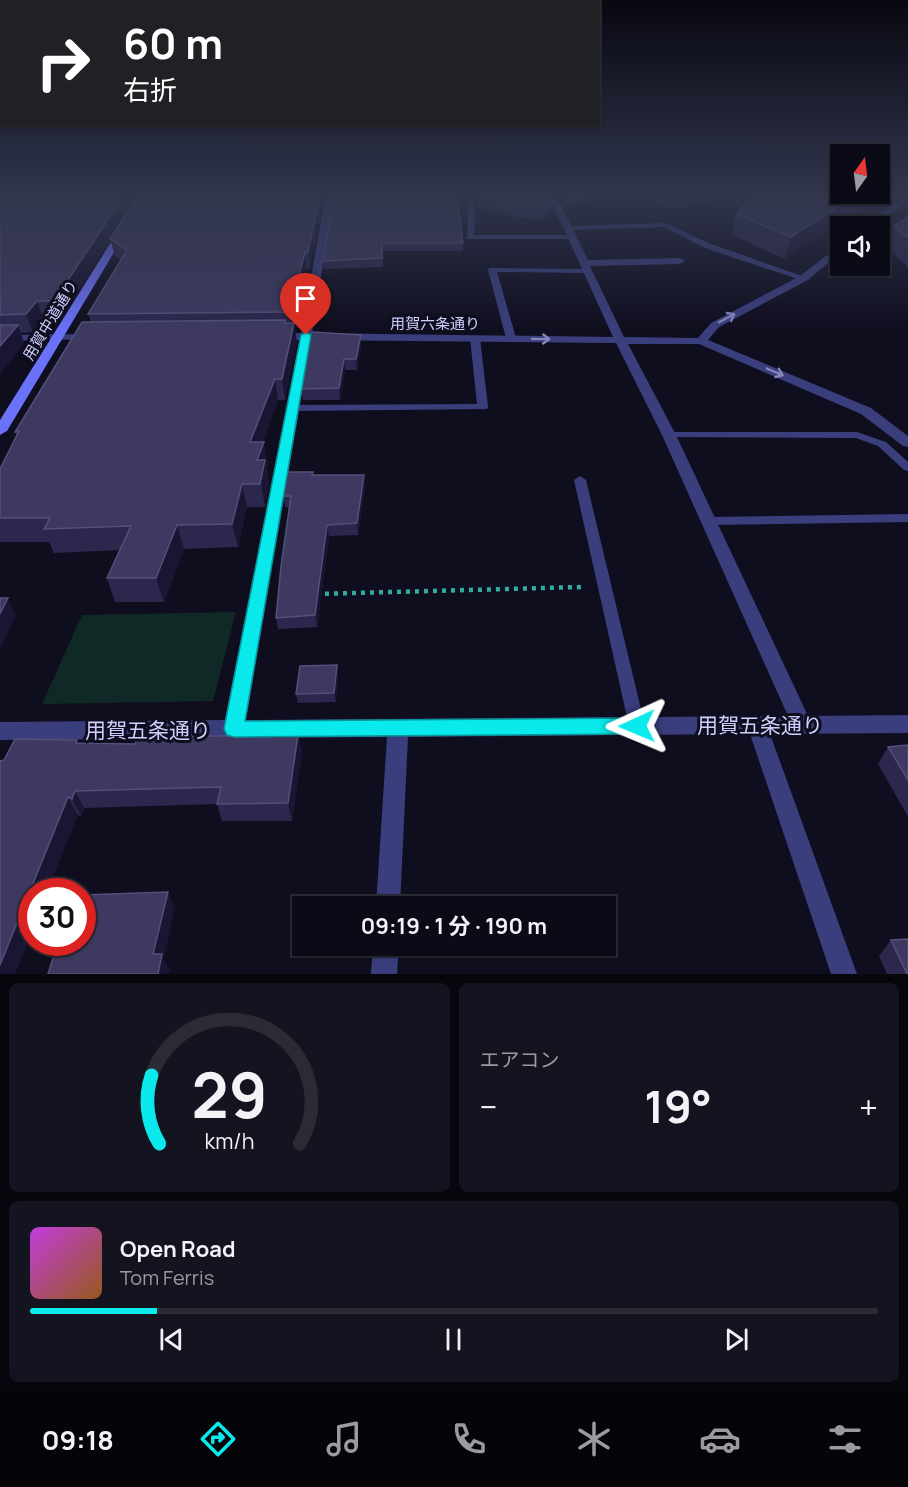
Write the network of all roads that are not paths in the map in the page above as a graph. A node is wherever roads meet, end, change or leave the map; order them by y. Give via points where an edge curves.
1 (117, 239) edge
2 (322, 239) edge
3 (574, 239) edge
4 (694, 239) edge
5 (830, 256) edge
6 (680, 261) dead end
7 (586, 267) junction
8 (804, 278) junction
9 (306, 335) junction
10 (260, 336) edge
11 (111, 337) edge
12 (0, 338) edge
13 (57, 338) junction
14 (475, 338) junction
15 (511, 338) junction
16 (620, 340) junction
17 (702, 341) junction
18 (294, 408) junction
19 (2, 425) edge
20 (669, 435) junction
21 (908, 443) edge
22 (908, 468) edge
23 (580, 480) dead end
24 (908, 518) edge
25 (708, 521) junction
26 (908, 724) edge
27 (758, 725) junction
28 (802, 725) junction
29 (637, 726) junction
30 (234, 729) junction
31 (398, 730) junction
32 (0, 731) edge
33 (389, 896) edge
34 (385, 956) edge
35 (384, 974) edge
36 (844, 974) edge

1 - 13 street, 用賀中道通り
2 - 9 street
3 - 7 street
4 - 8 lane
5 - 8 street
6 - 7 street
7 - 15 lane via 492,270
7 - 16 street
17 -> 8 street via 715,325
9 - 10 street, 用賀六条通り
9 - 14 street, 用賀六条通り
9 - 18 street
11 - 13 street
12 - 13 street
13 - 19 street, 用賀中道通り
14 - 15 street, 用賀六条通り
14 - 18 lane via 483,407
15 -> 16 street, 用賀六条通り
16 - 17 street, 用賀六条通り
16 - 20 street
17 -> 21 street via 866,411
18 - 30 street
20 - 22 lane via 857,435 882,444
20 - 25 street
23 - 29 lane
24 - 25 lane
25 - 28 street
26 - 28 street, 用賀五条通り
27 - 28 street, 用賀五条通り
27 - 29 street, 用賀五条通り
27 - 36 street
29 - 31 street, 用賀五条通り
30 - 31 street, 用賀五条通り
30 - 32 street, 用賀五条通り
31 - 33 street
34 - 35 street

